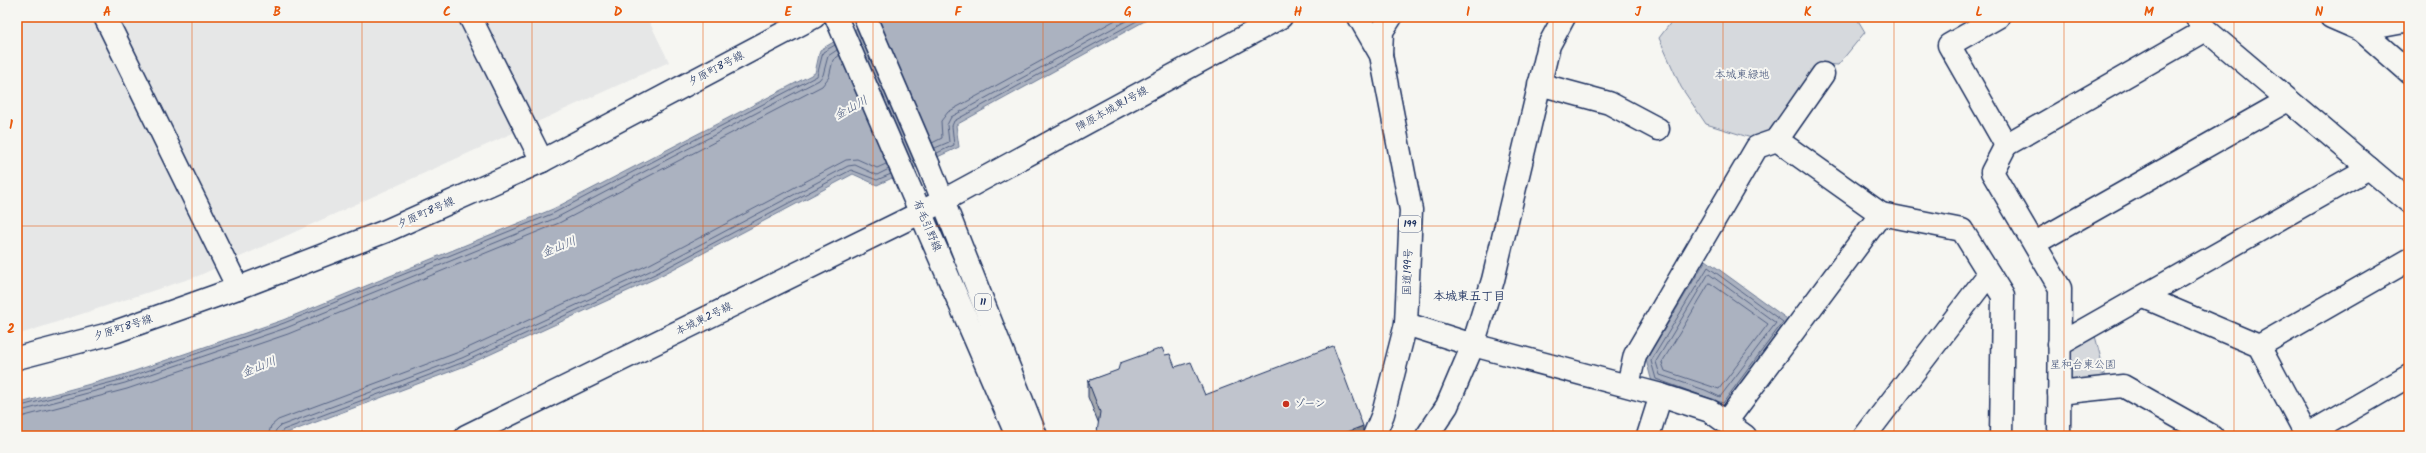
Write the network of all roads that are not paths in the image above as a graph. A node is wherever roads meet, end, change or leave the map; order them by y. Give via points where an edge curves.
1 (105, 17) edge
2 (470, 17) edge
3 (814, 17) edge
4 (865, 17) edge
5 (1281, 17) edge
6 (1358, 17) edge
7 (1391, 17) edge
8 (1564, 17) edge
9 (1998, 17) edge
10 (2331, 17) edge
11 (838, 20) edge
12 (2409, 21) edge
13 (2201, 23) edge
14 (2361, 30) junction
15 (1381, 55) junction
16 (2409, 72) edge
17 (1823, 74) dead end
18 (1539, 84) junction
19 (2288, 100) junction
20 (1658, 129) dead end
21 (1777, 140) junction
22 (2006, 145) junction
23 (542, 161) junction
24 (2370, 168) junction
25 (943, 201) junction
26 (2409, 202) edge
27 (922, 212) junction
28 (1881, 214) junction
29 (2035, 243) junction
30 (2409, 260) edge
31 (1988, 274) junction
32 (238, 288) junction
33 (2144, 297) junction
34 (1406, 324) junction
35 (2059, 344) junction
36 (1473, 345) junction
37 (2259, 346) junction
38 (17, 358) edge
39 (2409, 376) edge
40 (1628, 385) junction
41 (2059, 393) junction
42 (1661, 395) junction
43 (1726, 422) junction
44 (2306, 435) edge
45 (466, 436) edge
46 (1017, 436) edge
47 (1036, 436) edge
48 (1374, 436) edge
49 (1427, 436) edge
50 (1648, 436) edge
51 (1745, 436) edge
52 (1865, 436) edge
53 (2001, 436) edge
54 (2059, 436) edge
55 (2212, 436) edge

1 - 32 main road
2 - 23 main road
3 - 23 main road, 夕原町8号線
4 - 25 main road, 11
5 - 25 main road, 陣原本城東1号線
6 - 15 main road, 国道199号 / 199
7 - 15 main road, 199 via 1382,31
8 - 18 main road via 1549,45
9 - 22 main road via 1949,45
10 - 14 main road
11 - 27 main road, 有毛引野線 / 11
12 - 14 main road
13 - 19 main road
13 - 22 main road
14 - 16 main road
15 - 34 main road, 国道199号 / 199 via 1411,210
17 - 21 main road
18 - 20 main road via 1609,103
18 - 36 main road via 1493,280
19 - 24 main road
19 - 29 main road
21 - 28 main road
21 - 40 main road via 1757,147 1635,355
22 - 29 main road via 1992,172
23 - 32 main road, 夕原町8号線 via 386,231
24 - 26 main road
24 - 33 main road
25 - 27 main road, 本城東2号線
25 - 47 main road, 11
27 - 45 main road, 本城東2号線
27 - 46 main road, 有毛引野線 / 11
28 - 31 main road via 1962,230
28 - 43 main road
29 - 35 main road via 2060,288
30 - 37 main road
31 - 52 main road
31 - 53 main road via 2003,296
32 - 38 main road, 夕原町8号線 via 110,334
33 - 35 main road
33 - 37 main road
34 - 36 main road
34 - 48 main road, 国道199号 / 199 via 1383,414
35 - 41 main road
36 - 40 main road
36 - 49 main road via 1447,406
37 - 44 main road
39 - 44 main road
40 - 42 main road
41 - 54 main road
41 - 55 main road via 2123,386
42 - 43 main road via 1710,411
42 - 50 main road
43 - 51 main road

